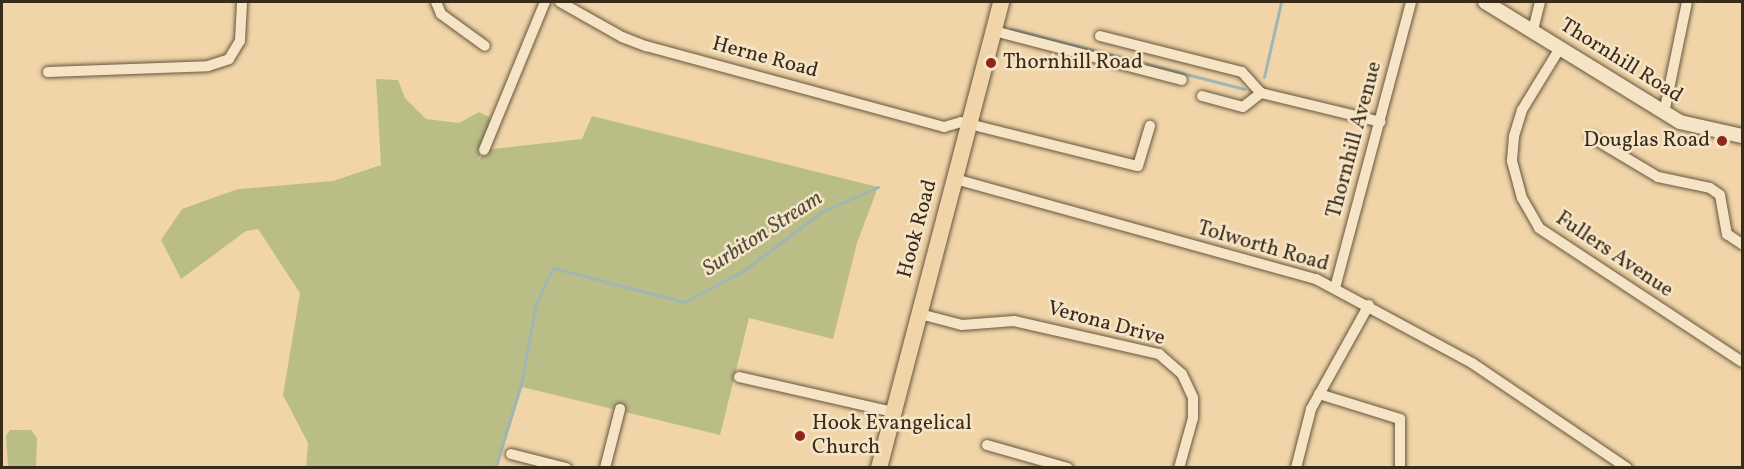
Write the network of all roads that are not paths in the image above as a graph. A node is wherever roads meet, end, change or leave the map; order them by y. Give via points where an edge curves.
1 (242, 2) edge
2 (436, 2) edge
3 (545, 2) edge
4 (560, 2) edge
5 (1001, 2) edge
6 (1411, 2) edge
7 (1485, 2) edge
8 (1540, 2) edge
9 (1687, 2) edge
10 (580, 6) edge
11 (1533, 30) junction
12 (994, 31) junction
13 (1100, 36) dead end
14 (485, 46) dead end
15 (1560, 48) junction
16 (48, 72) dead end
17 (1182, 80) dead end
18 (1261, 93) junction
19 (1202, 96) dead end
20 (1664, 112) junction
21 (1381, 122) junction
22 (968, 125) junction
23 (1150, 126) dead end
24 (1743, 135) edge
25 (1591, 137) dead end
26 (484, 150) dead end
27 (955, 179) junction
28 (1743, 244) edge
29 (1335, 288) junction
30 (1369, 305) junction
31 (920, 314) junction
32 (1743, 362) edge
33 (739, 377) dead end
34 (1319, 394) junction
35 (620, 409) dead end
36 (893, 412) junction
37 (987, 445) dead end
38 (511, 454) dead end
39 (567, 468) edge
40 (605, 468) edge
41 (879, 468) edge
42 (1068, 468) edge
43 (1179, 468) edge
44 (1296, 468) edge
45 (1400, 468) edge
46 (1627, 468) edge

1 - 16 street via 240,41 229,59 208,66
2 - 14 street via 441,14
3 - 26 street
4 - 10 street, Herne Road
5 - 12 main road, Hook Road
6 - 21 street, Thornhill Avenue
7 - 11 street, Thornhill Road
8 - 11 street
9 - 20 street
10 - 22 street, Herne Road via 622,37 646,46 945,127 961,122
11 - 15 street, Thornhill Road
12 - 17 street
12 - 22 main road, Hook Road
13 - 18 street via 1242,72
15 - 20 street, Thornhill Road
15 - 32 street, Fullers Avenue via 1522,111 1514,137 1512,162 1539,228
18 - 19 street via 1243,107
18 - 21 street
20 - 24 street, Thornhill Road via 1680,122
21 - 29 street, Thornhill Avenue
22 - 23 street, Herne Road via 1138,166
22 - 27 main road, Hook Road
25 - 28 street via 1658,177 1710,188 1720,195 1727,234
27 - 29 street, Tolworth Road via 1307,276
27 - 31 main road, Hook Road
29 - 30 street, Tolworth Road
30 - 34 street
30 - 46 street, Tolworth Road via 1472,363
31 - 36 main road, Hook Road
31 - 43 street, Verona Drive via 962,325 1014,321 1159,354 1182,374 1193,398 1193,418
33 - 36 street
34 - 44 street via 1311,409
34 - 45 street via 1400,419
35 - 40 street
36 - 41 main road, Hook Road
37 - 42 street
38 - 39 street

